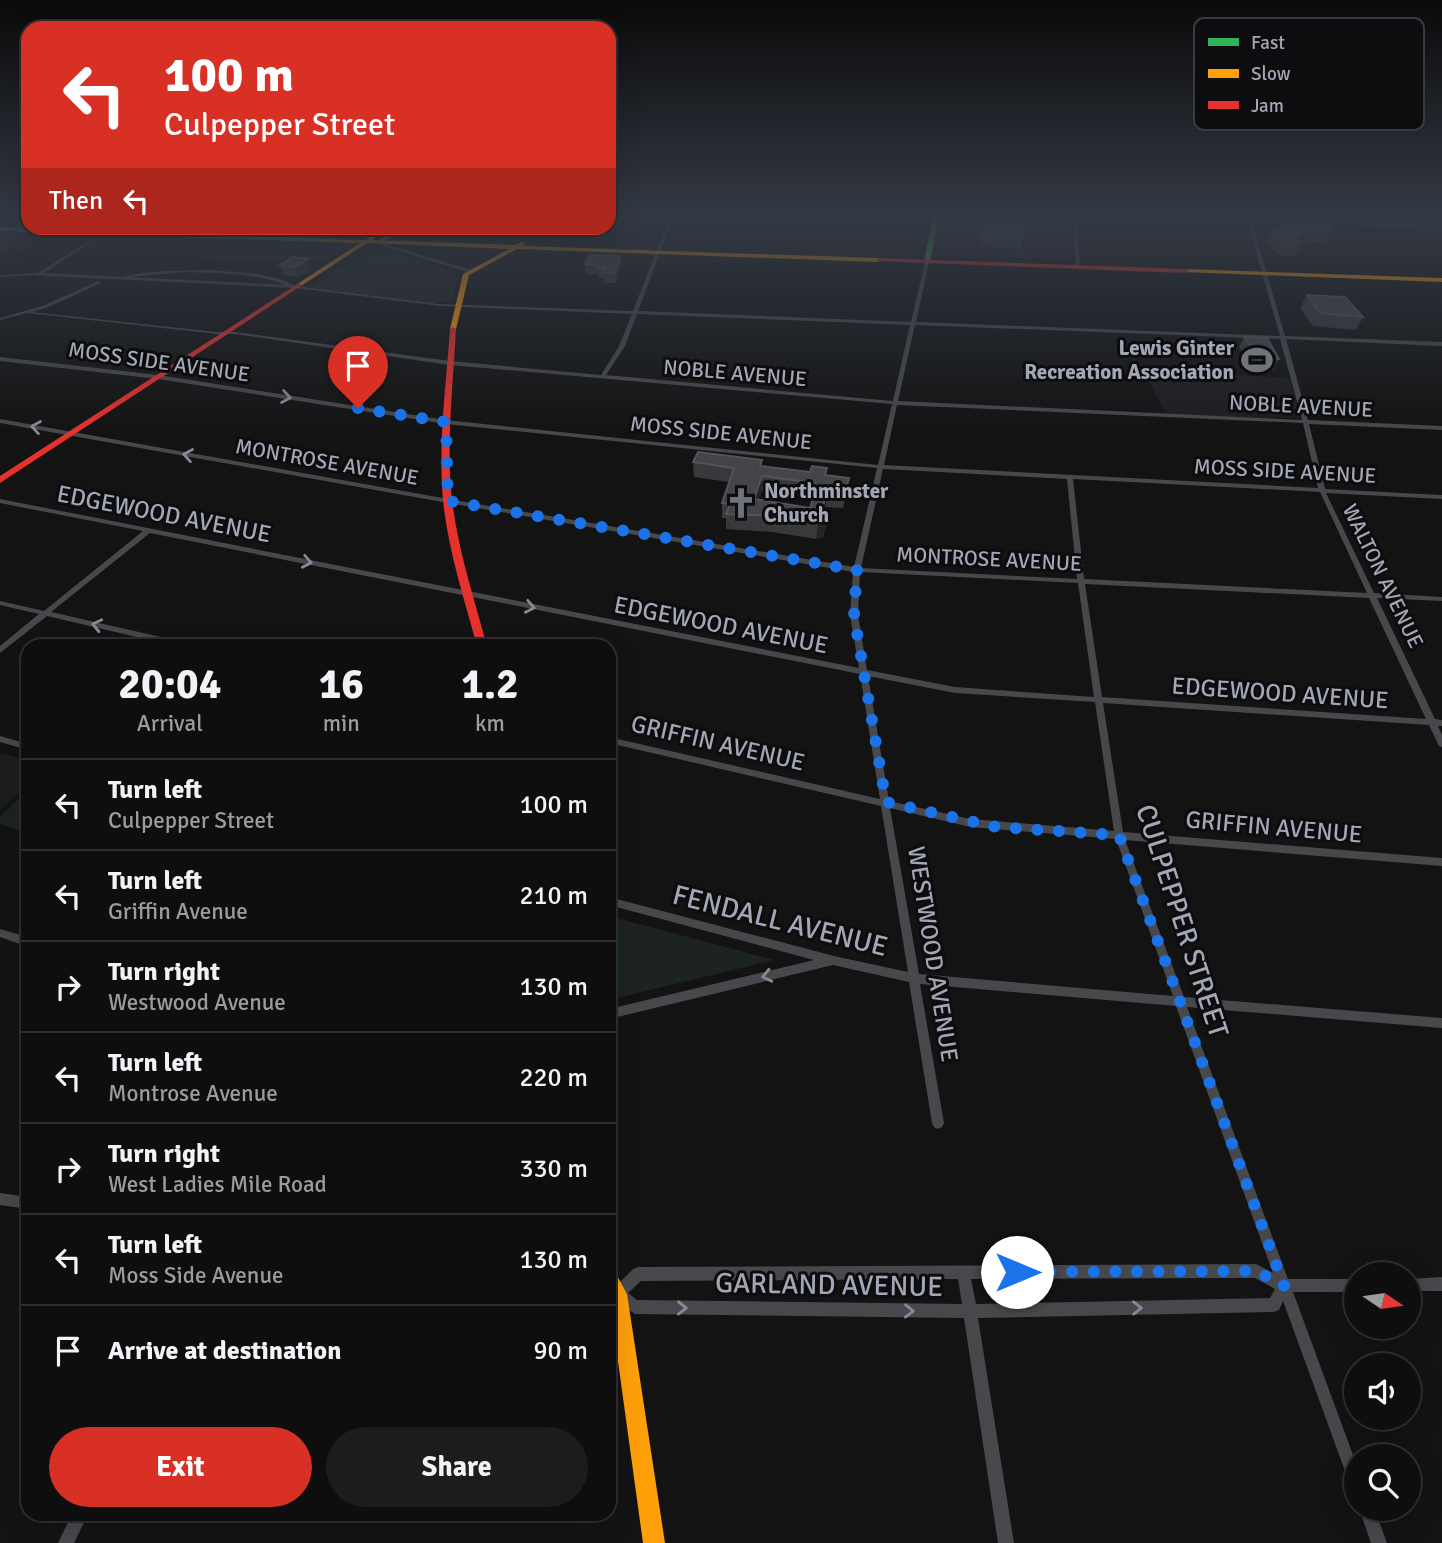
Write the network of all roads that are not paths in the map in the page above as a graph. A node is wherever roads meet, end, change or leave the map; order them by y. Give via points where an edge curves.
1 (81, 288) edge
2 (294, 288) edge
3 (304, 288) edge
4 (460, 288) edge
5 (645, 288) edge
6 (921, 288) edge
7 (1269, 288) edge
8 (456, 306) junction
9 (29, 313) junction
10 (635, 313) junction
11 (0, 319) edge
12 (913, 324) junction
13 (226, 333) junction
14 (1283, 338) junction
15 (1442, 344) edge
16 (1, 360) edge
17 (450, 363) junction
18 (158, 377) junction
19 (602, 377) junction
20 (896, 403) junction
21 (0, 421) edge
22 (446, 422) junction
23 (1306, 422) junction
24 (1442, 428) edge
25 (71, 433) junction
26 (881, 467) junction
27 (1070, 477) junction
28 (0, 480) edge
29 (1322, 490) junction
30 (1442, 496) edge
31 (0, 501) edge
32 (448, 501) junction
33 (149, 530) junction
34 (857, 570) junction
35 (1081, 581) junction
36 (467, 594) junction
37 (1374, 595) junction
38 (1442, 599) edge
39 (0, 603) edge
40 (46, 614) junction
41 (156, 639) edge
42 (480, 639) edge
43 (0, 650) edge
44 (864, 673) junction
45 (1098, 700) junction
46 (1437, 723) edge
47 (0, 739) edge
48 (616, 742) edge
49 (1442, 744) edge
50 (21, 745) edge
51 (886, 802) junction
52 (1119, 835) junction
53 (1442, 862) edge
54 (616, 903) edge
55 (0, 933) edge
56 (21, 940) edge
57 (834, 961) junction
58 (915, 978) junction
59 (1179, 1003) junction
60 (616, 1012) edge
61 (1442, 1023) edge
62 (938, 1123) dead end
63 (0, 1199) edge
64 (21, 1202) edge
65 (964, 1273) junction
66 (1442, 1284) edge
67 (1344, 1285) edge
68 (1421, 1285) edge
69 (1284, 1286) junction
70 (616, 1292) edge
71 (616, 1296) edge
72 (971, 1311) junction
73 (616, 1312) edge
74 (1344, 1449) edge
75 (77, 1521) edge
76 (1371, 1521) edge
77 (66, 1543) edge
78 (654, 1543) edge
79 (1006, 1543) edge
80 (1379, 1543) edge

1 - 9 street
2 - 13 main road
3 - 8 street
4 - 8 main road
5 - 10 street
6 - 12 street, WESTWOOD AVENUE
7 - 14 street, WALTON AVENUE
8 - 10 street
8 - 17 main road
9 - 11 street
9 - 13 street, NOBLE AVENUE
10 - 12 street
10 - 19 street via 617,358
12 - 14 street
12 - 20 street, WESTWOOD AVENUE
13 - 17 street, NOBLE AVENUE
13 - 18 main road
14 - 15 street
14 - 23 street, WALTON AVENUE
16 - 18 street, MOSS SIDE AVENUE
17 - 19 street, NOBLE AVENUE
17 - 22 main road
18 -> 22 street, MOSS SIDE AVENUE
18 - 25 main road
19 - 20 street, NOBLE AVENUE
20 - 23 street, NOBLE AVENUE
20 - 26 street, WESTWOOD AVENUE
25 -> 21 street, MONTROSE AVENUE
22 - 26 street, MOSS SIDE AVENUE
22 - 32 main road
23 - 24 street, NOBLE AVENUE
23 - 29 street, WALTON AVENUE
25 - 28 main road
32 -> 25 street, MONTROSE AVENUE
26 - 27 street, MOSS SIDE AVENUE
26 - 34 street, WESTWOOD AVENUE
27 - 29 street, MOSS SIDE AVENUE
27 - 35 street, CULPEPPER STREET
29 - 30 street, MOSS SIDE AVENUE
29 - 37 street, WALTON AVENUE
31 - 33 street, EDGEWOOD AVENUE
32 - 34 street, MONTROSE AVENUE
32 - 36 main road
33 -> 36 street, EDGEWOOD AVENUE
33 - 40 street
34 - 35 street, MONTROSE AVENUE
34 - 44 street, WESTWOOD AVENUE via 854,615
35 - 37 street, MONTROSE AVENUE
35 - 45 street, CULPEPPER STREET
36 - 42 main road
36 -> 44 street, EDGEWOOD AVENUE
37 - 38 street, MONTROSE AVENUE
37 - 46 street, WALTON AVENUE
39 - 40 street
41 -> 40 street
40 - 43 street
44 - 45 street, EDGEWOOD AVENUE via 955,690
44 - 51 street, WESTWOOD AVENUE
45 - 46 street, EDGEWOOD AVENUE
45 - 52 street, CULPEPPER STREET
46 - 49 street, WALTON AVENUE
47 - 50 street
48 - 51 street, GRIFFIN AVENUE
51 - 52 street, GRIFFIN AVENUE via 996,827
51 - 58 street, WESTWOOD AVENUE
52 - 53 street, GRIFFIN AVENUE
52 - 59 street, CULPEPPER STREET
54 - 57 street, FENDALL AVENUE
55 - 56 street
57 - 58 street, FENDALL AVENUE
57 -> 60 street
58 - 59 street, FENDALL AVENUE
58 - 62 street, WESTWOOD AVENUE
59 - 61 street, FENDALL AVENUE
59 - 69 street, CULPEPPER STREET
63 - 64 street
65 - 69 street, GARLAND AVENUE via 1256,1271
65 - 70 street, GARLAND AVENUE via 638,1274
65 - 72 street
66 - 68 street
67 - 69 street, GARLAND AVENUE
72 -> 69 street, GARLAND AVENUE via 1274,1305
69 - 74 street, CULPEPPER STREET
71 -> 72 street, GARLAND AVENUE via 635,1307
72 - 79 street
73 - 78 main road
75 - 77 street
76 - 80 street

